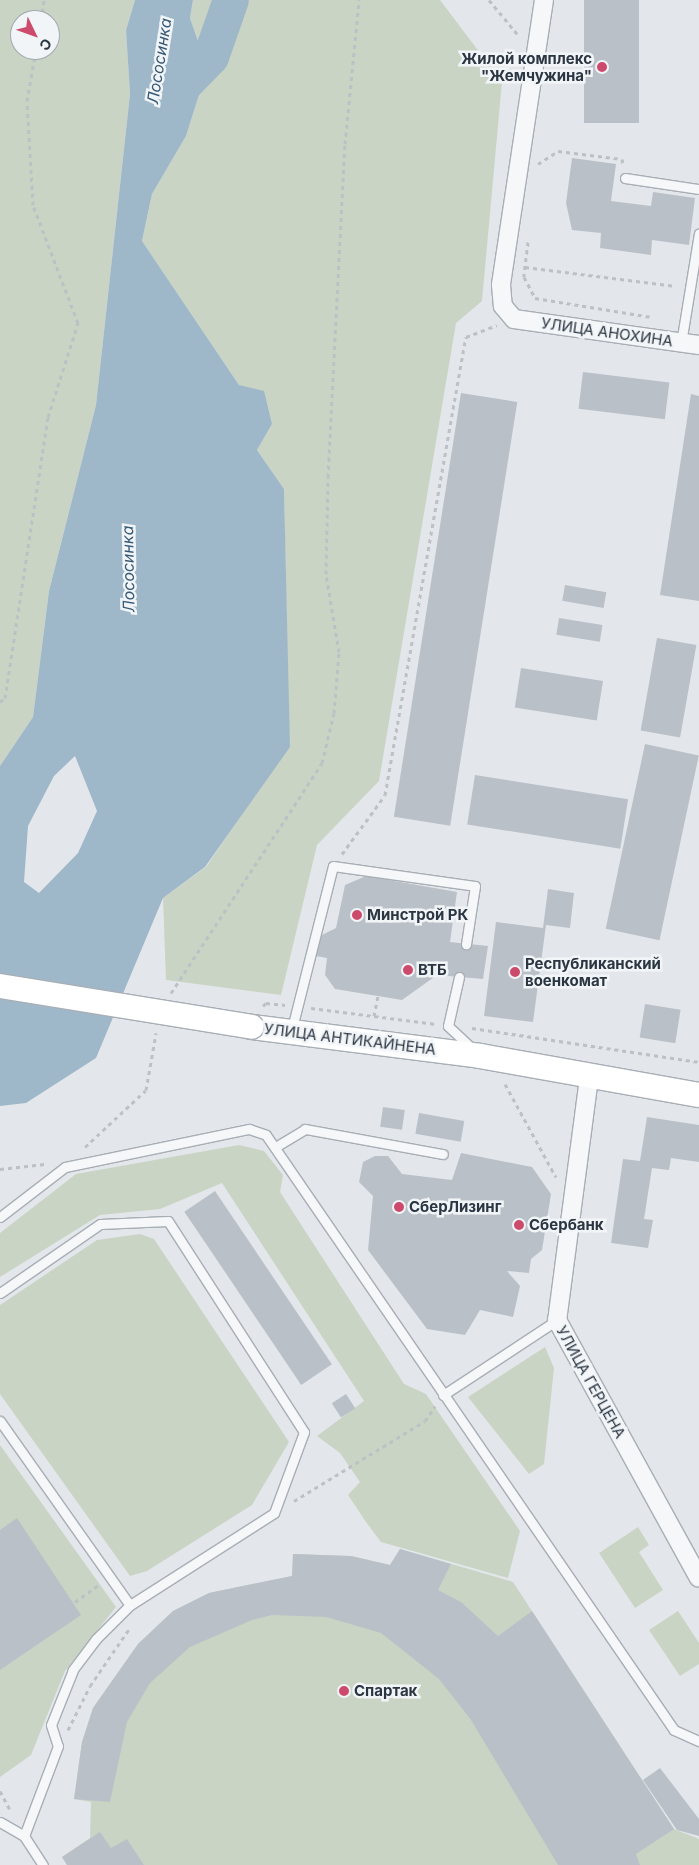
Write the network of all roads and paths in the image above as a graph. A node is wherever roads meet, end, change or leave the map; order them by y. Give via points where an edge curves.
1 (359, 0) edge
2 (489, 0) edge
3 (544, 0) edge
4 (536, 56) junction
5 (34, 60) edge
6 (537, 172) dead end
7 (625, 178) joint
8 (699, 189) edge
9 (699, 233) edge
10 (529, 238) dead end
11 (525, 267) junction
12 (690, 288) junction
13 (535, 298) junction
14 (514, 319) junction
15 (685, 323) junction
16 (681, 343) junction
17 (699, 345) edge
18 (0, 702) edge
19 (333, 866) junction
20 (466, 944) dead end
21 (459, 977) dead end
22 (0, 986) edge
23 (378, 996) dead end
24 (166, 1001) dead end
25 (266, 1003) dead end
26 (297, 1006) junction
27 (374, 1016) junction
28 (448, 1026) junction
29 (157, 1027) dead end
30 (290, 1032) junction
31 (480, 1056) junction
32 (699, 1062) edge
33 (589, 1078) junction
34 (505, 1084) dead end
35 (699, 1095) edge
36 (277, 1146) junction
37 (444, 1154) dead end
38 (65, 1167) junction
39 (0, 1170) edge
40 (560, 1183) dead end
41 (0, 1217) edge
42 (0, 1293) edge
43 (557, 1320) junction
44 (443, 1395) junction
45 (0, 1420) edge
46 (425, 1421) dead end
47 (274, 1512) junction
48 (699, 1578) edge
49 (102, 1582) dead end
50 (75, 1602) dead end
51 (130, 1605) junction
52 (130, 1628) dead end
53 (72, 1723) dead end
54 (699, 1740) edge
55 (0, 1822) edge
56 (24, 1836) junction
57 (44, 1865) edge

1 - 24 path via 345,144 328,477 326,574 339,652 334,713 322,763
2 - 4 path
3 - 4 street
4 - 14 street via 501,285 503,306
5 - 18 path via 27,101 33,205 78,323 48,417 4,698
6 - 7 path via 538,162 558,151 622,159
7 - 8 lane
9 - 12 lane
10 - 11 path
11 - 12 path
11 - 13 path via 524,277
12 - 15 lane
13 - 14 path
13 - 15 path
14 - 16 street, УЛИЦА АНОХИНА
14 - 19 path via 466,337 385,795
15 - 16 lane
16 - 17 street, УЛИЦА АНОХИНА
19 - 20 lane via 475,886
19 - 26 lane
21 - 28 lane
22 - 30 main road, УЛИЦА АНТИКАЙНЕНА, bridge
23 - 27 path
25 - 26 path
26 - 27 path
26 - 30 lane
27 - 28 path
28 - 31 lane
28 - 32 path
29 - 38 path via 146,1090
30 - 31 main road, УЛИЦА АНТИКАЙНЕНА
31 - 33 main road, УЛИЦА АНТИКАЙНЕНА
33 - 35 main road, УЛИЦА АНТИКАЙНЕНА
33 - 43 street, УЛИЦА ГЕРЦЕНА
34 - 40 path
36 - 37 lane via 305,1129
36 - 38 lane via 266,1135 249,1129
36 - 44 lane
38 - 39 path
38 - 41 lane
42 - 47 lane via 100,1224 168,1221 304,1432
43 - 44 lane
43 - 48 street, УЛИЦА ГЕРЦЕНА
44 - 54 lane via 674,1730
45 - 51 lane
46 - 47 path
47 - 51 lane
49 - 50 path
51 - 56 lane via 96,1639 73,1670 51,1725 58,1746
52 - 53 path via 90,1686
55 - 56 lane
56 - 57 lane

